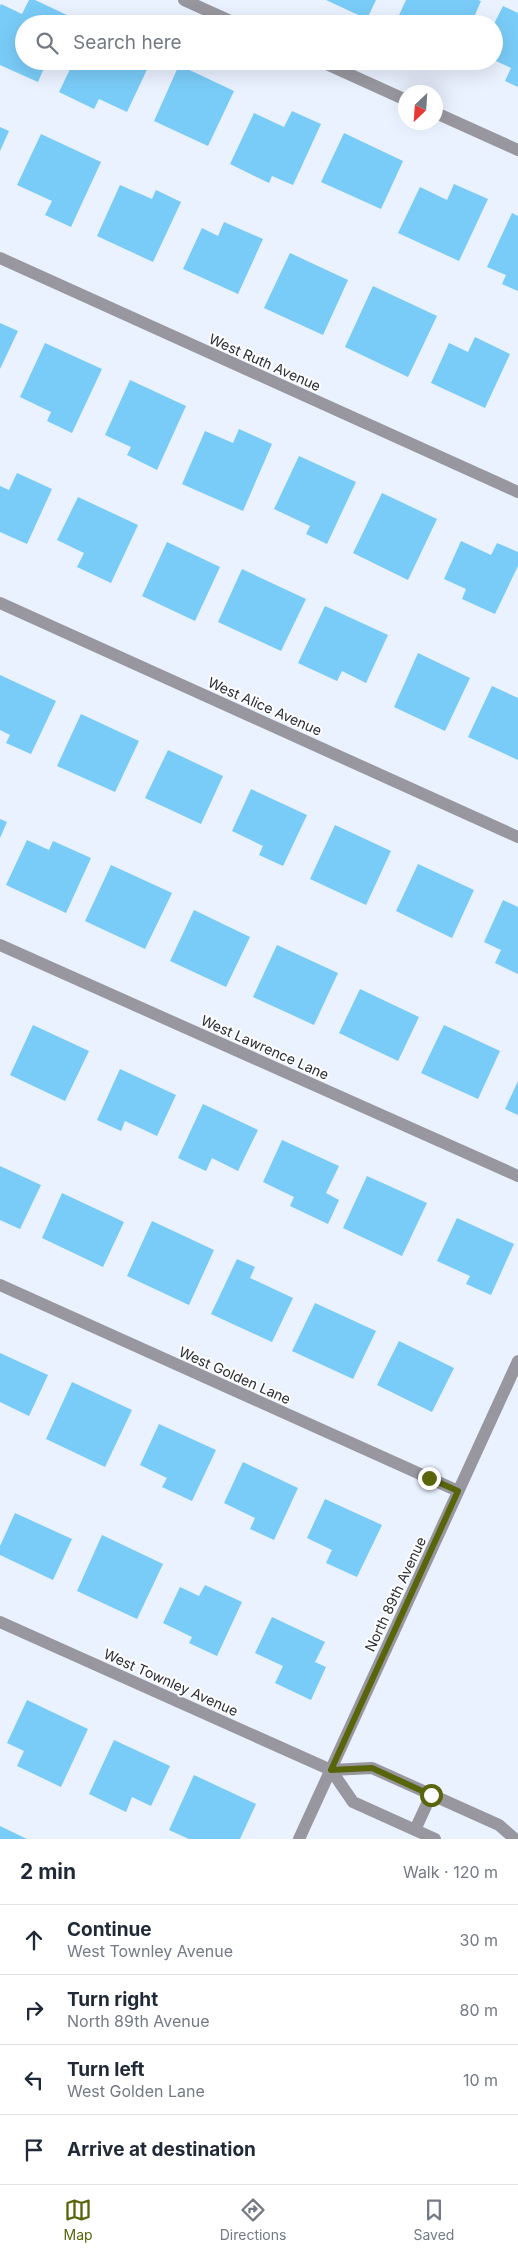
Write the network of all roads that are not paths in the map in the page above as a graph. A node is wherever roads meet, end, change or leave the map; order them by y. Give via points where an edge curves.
1 (184, 0) edge
2 (216, 15) edge
3 (340, 70) edge
4 (398, 96) edge
5 (443, 116) edge
6 (518, 150) edge
7 (0, 258) edge
8 (518, 492) edge
9 (0, 603) edge
10 (518, 837) edge
11 (0, 945) edge
12 (518, 1176) edge
13 (0, 1285) edge
14 (518, 1361) edge
15 (458, 1491) junction
16 (0, 1622) edge
17 (331, 1770) junction
18 (431, 1795) junction
19 (415, 1830) junction
20 (299, 1839) edge
21 (435, 1839) edge
22 (515, 1839) edge

1 - 2 street
3 - 4 street
5 - 6 street
7 - 8 street, West Ruth Avenue
9 - 10 street, West Alice Avenue
11 - 12 street, West Lawrence Lane
13 - 15 street, West Golden Lane
14 - 15 street, North 89th Avenue
15 - 17 street, North 89th Avenue
16 - 17 street, West Townley Avenue
17 - 18 street, West Townley Avenue via 372,1768
17 - 19 street via 353,1802
17 - 20 street, North 89th Avenue
18 - 19 street
18 - 22 street, West Townley Avenue via 499,1825
19 - 21 street

